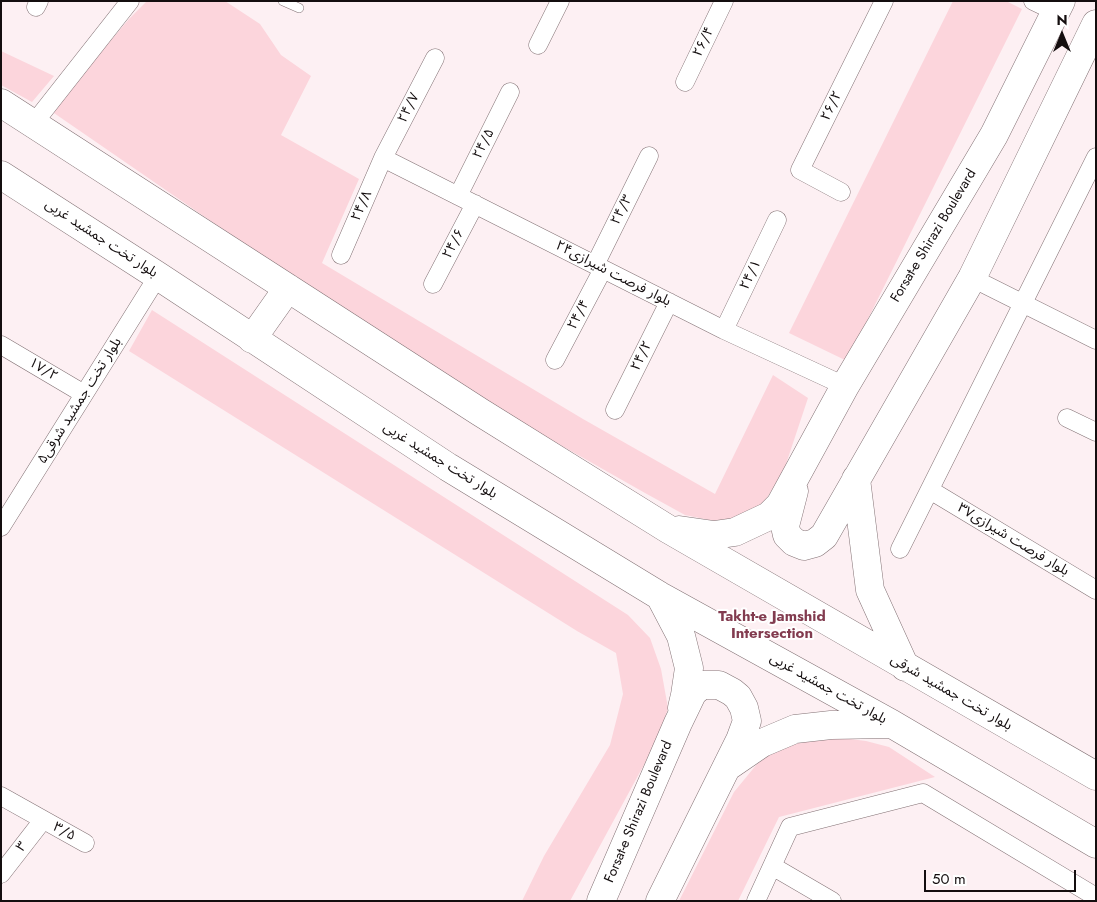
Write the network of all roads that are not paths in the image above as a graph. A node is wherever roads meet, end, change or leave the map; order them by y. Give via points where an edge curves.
1 (130, 1) edge
2 (283, 1) edge
3 (560, 1) edge
4 (724, 1) edge
5 (884, 1) edge
6 (1050, 5) edge
7 (299, 8) dead end
8 (1096, 24) edge
9 (538, 45) dead end
10 (435, 58) dead end
11 (685, 82) dead end
12 (510, 92) dead end
13 (1, 103) edge
14 (34, 123) junction
15 (649, 156) dead end
16 (384, 158) junction
17 (1095, 161) edge
18 (1, 175) edge
19 (841, 192) dead end
20 (458, 196) junction
21 (475, 204) junction
22 (777, 220) dead end
23 (341, 255) dead end
24 (599, 267) junction
25 (158, 276) junction
26 (972, 278) junction
27 (433, 284) dead end
28 (288, 288) junction
29 (668, 302) junction
30 (1023, 303) junction
31 (724, 330) junction
32 (252, 339) junction
33 (1096, 340) edge
34 (1, 345) edge
35 (555, 360) dead end
36 (845, 386) junction
37 (84, 394) junction
38 (615, 410) dead end
39 (1067, 418) dead end
40 (1096, 432) edge
41 (800, 468) junction
42 (856, 479) junction
43 (930, 490) junction
44 (2, 526) edge
45 (668, 529) junction
46 (900, 549) dead end
47 (1096, 590) edge
48 (660, 596) junction
49 (905, 667) junction
50 (678, 723) junction
51 (892, 724) junction
52 (726, 768) junction
53 (1096, 776) edge
54 (1, 796) edge
55 (43, 820) junction
56 (85, 843) dead end
57 (1096, 844) edge
58 (772, 866) junction
59 (1, 874) edge
60 (1096, 897) edge
61 (601, 901) edge
62 (660, 901) edge
63 (756, 901) edge
64 (832, 901) edge

1 - 14 street
2 - 7 lane
3 - 9 street
4 - 11 street, ۲۶/۴
5 - 19 street, ۲۶/۲ via 800,170
6 - 36 main road, Forsat-e Shirazi Boulevard via 994,135
8 - 26 main road
10 - 16 street, ۲۴/۷
12 - 20 street, ۲۴/۵
13 - 14 main road
14 - 28 main road
15 - 24 street, ۲۴/۳
16 - 20 street, بلوار فرصت شیرازی۲۴
16 - 23 street, ۲۴/۸
17 - 30 street
18 - 25 main road, بلوار تخت جمشید غربی
20 - 21 street, بلوار فرصت شیرازی۲۴
21 - 24 street, بلوار فرصت شیرازی۲۴
21 - 27 street, ۲۴/۶
22 - 31 street, ۲۴/۱
24 - 29 street, بلوار فرصت شیرازی۲۴
24 - 35 street, ۲۴/۴
25 - 32 main road, بلوار تخت جمشید غربی
25 - 37 street, بلوار تخت جمشید شرقی۵
26 - 30 street
26 - 42 main road
28 - 32 main road
28 - 45 main road
29 - 31 street, بلوار فرصت شیرازی۲۴
29 - 38 street, ۲۴/۲
30 - 33 street
30 - 43 street
31 - 36 street, بلوار فرصت شیرازی۲۴
32 - 48 main road, بلوار تخت جمشید غربی via 448,467
34 - 37 street, ۱۷/۲
36 - 41 main road, Forsat-e Shirazi Boulevard
37 - 44 street, بلوار تخت جمشید شرقی۵
39 - 40 street
41 - 42 main road via 785,526 787,535 804,546 824,536
41 - 45 main road via 780,505 769,516 735,532 714,535
42 - 49 main road via 870,590
43 - 46 street
43 - 47 street, بلوار فرصت شیرازی۳۷
45 - 49 main road, بلوار تخت جمشید شرقی
48 - 50 main road via 681,636 689,668
48 - 51 main road, بلوار تخت جمشید غربی
49 - 53 main road, بلوار تخت جمشید شرقی
50 - 52 main road via 693,692 702,685 719,685 738,697 747,721
50 - 61 main road, Forsat-e Shirazi Boulevard
51 - 52 main road via 795,729 762,743
51 - 57 main road
52 - 62 main road
54 - 55 street, ۳/۵
55 - 56 street, ۳/۵
55 - 59 street, ۳
58 - 60 street via 790,828 923,793
58 - 63 street
58 - 64 street

